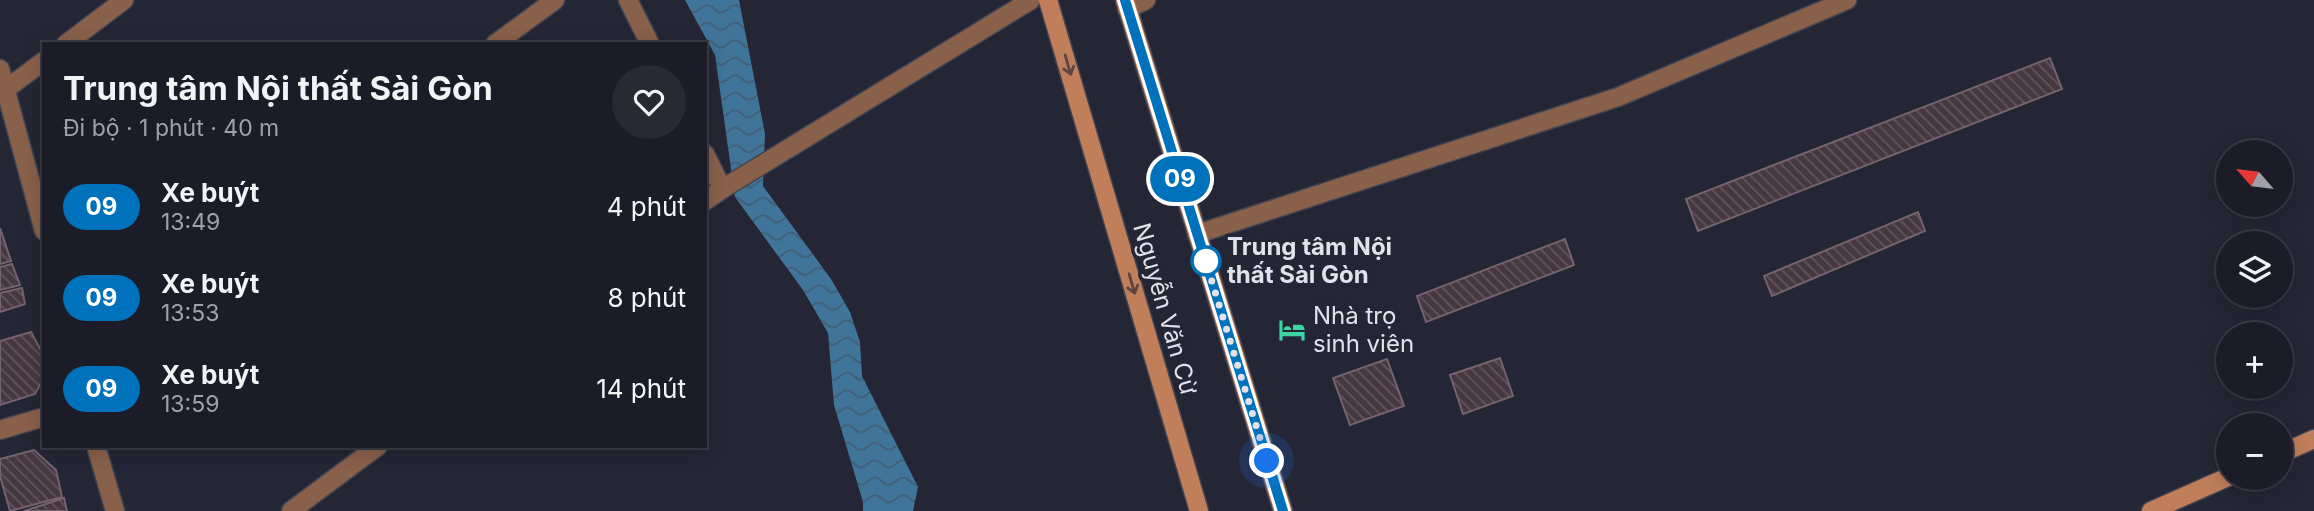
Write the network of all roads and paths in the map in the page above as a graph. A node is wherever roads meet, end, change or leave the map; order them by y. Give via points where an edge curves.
1 (124, 0) edge
2 (555, 0) edge
3 (628, 0) edge
4 (1031, 0) edge
5 (1048, 0) edge
6 (1146, 0) edge
7 (1847, 0) edge
8 (1126, 4) edge
9 (69, 42) edge
10 (498, 42) edge
11 (649, 42) edge
12 (42, 62) edge
13 (0, 69) edge
14 (6, 89) junction
15 (707, 157) edge
16 (724, 187) junction
17 (707, 200) edge
18 (42, 224) edge
19 (1197, 234) junction
20 (42, 418) edge
21 (0, 430) edge
22 (2314, 439) edge
23 (97, 448) edge
24 (375, 448) edge
25 (2293, 448) edge
26 (2216, 482) edge
27 (115, 511) edge
28 (291, 511) edge
29 (1199, 511) edge
30 (1283, 511) edge
31 (2151, 511) edge

1 - 9 street
2 - 10 street
3 - 11 street
4 - 16 street
5 -> 29 main road, Nguyễn Văn Cừ
6 - 8 street
7 - 19 street via 1618,97
8 - 19 main road
12 - 14 street
13 - 14 street
14 - 18 street
15 - 16 street
16 - 17 street
19 - 30 main road
20 - 21 street
22 - 25 main road
23 - 27 street
24 - 28 street
26 - 31 main road

